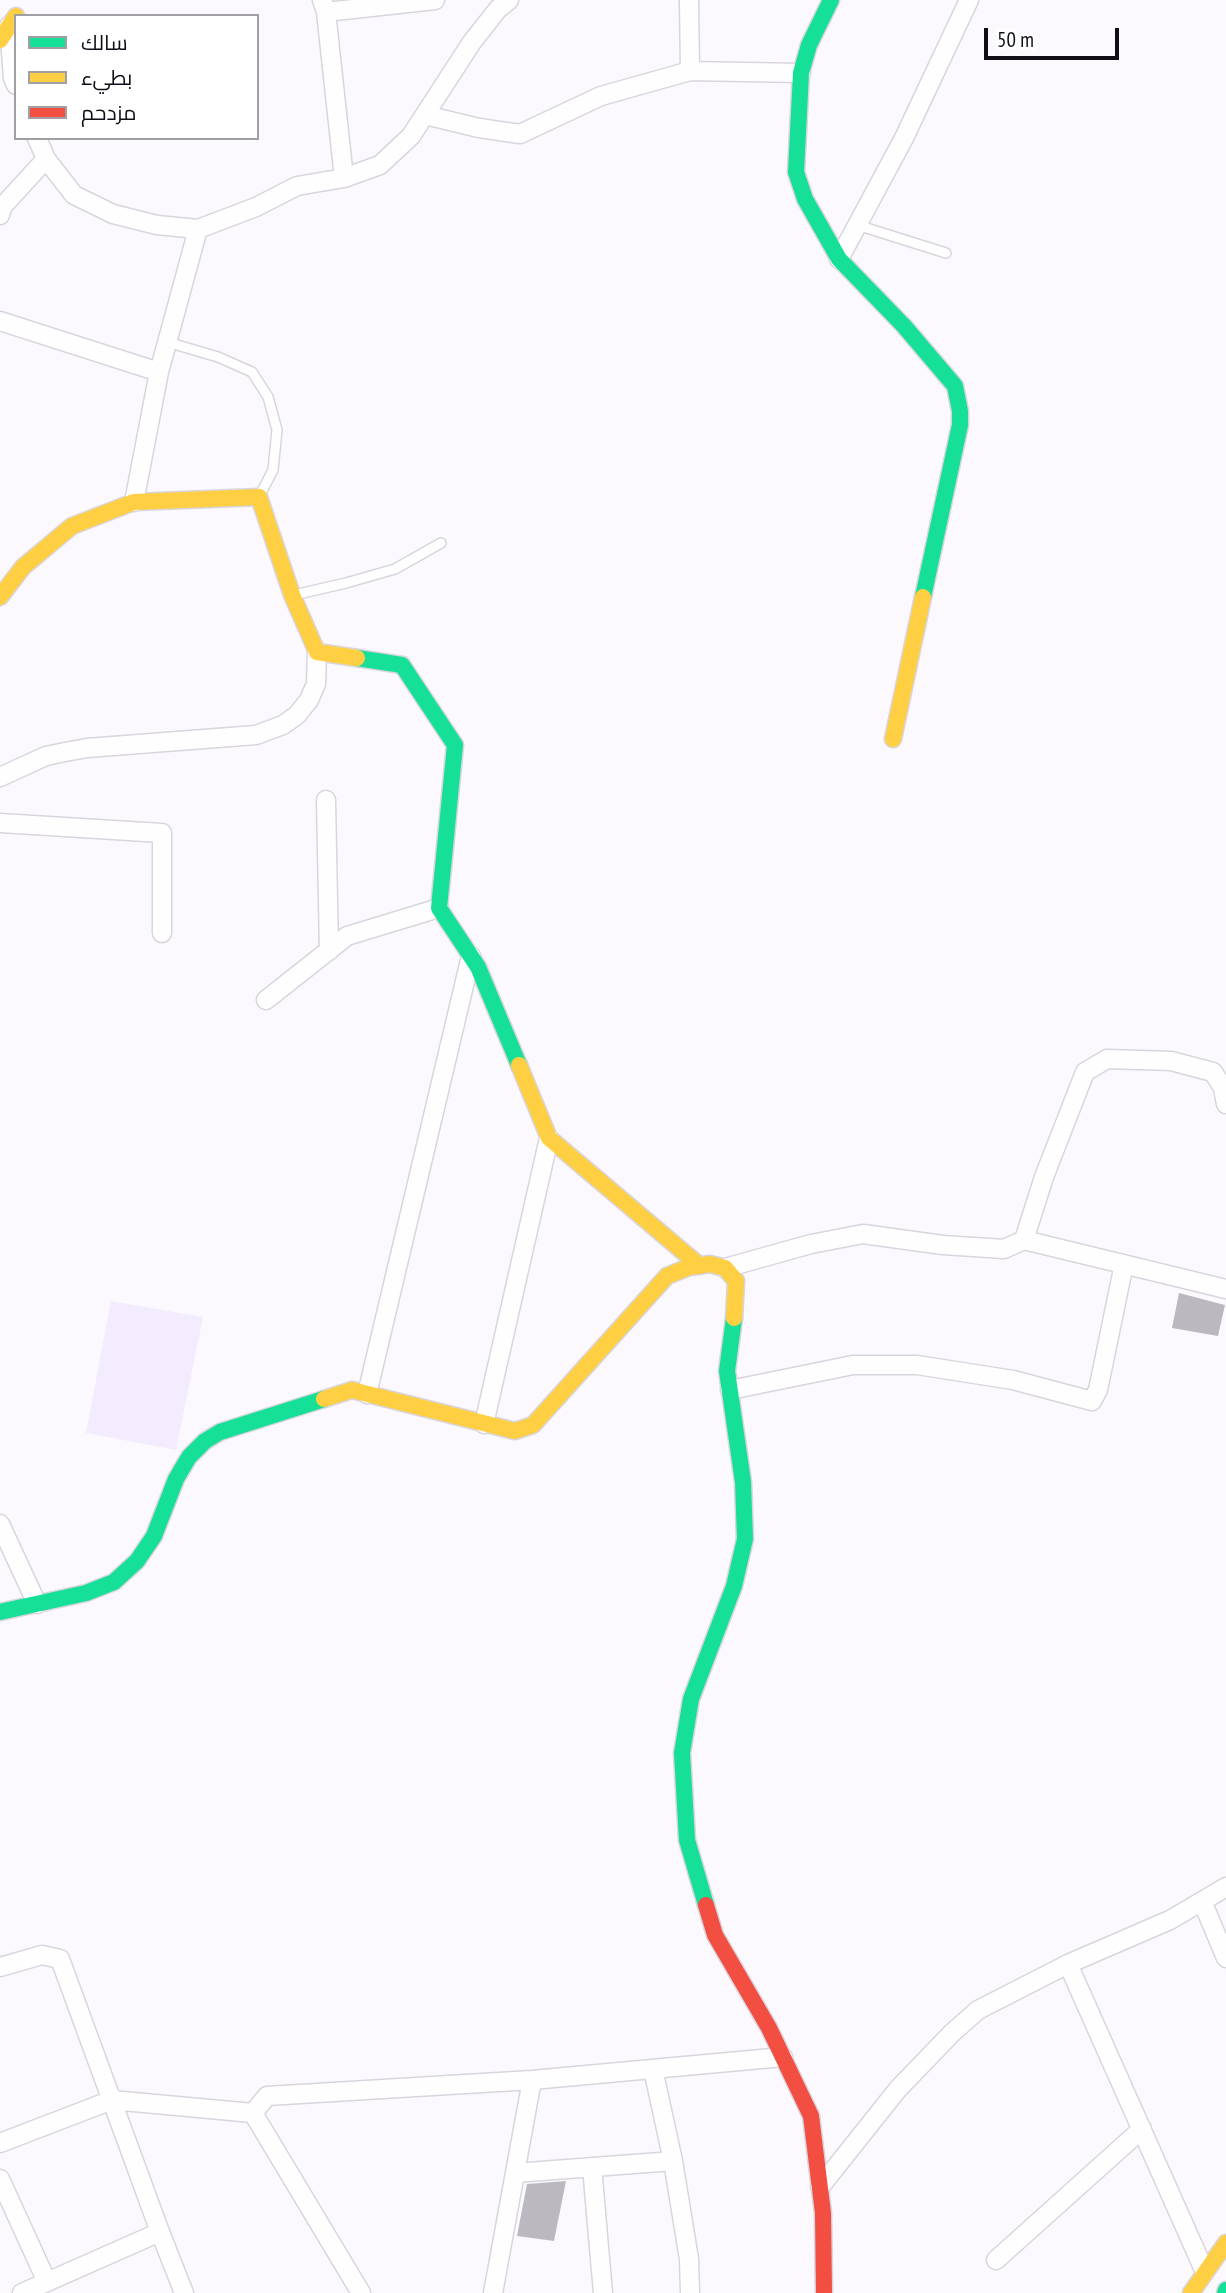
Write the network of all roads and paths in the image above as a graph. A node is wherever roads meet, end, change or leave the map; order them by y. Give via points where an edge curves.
1 (29, 0) edge
2 (435, 0) edge
3 (509, 0) edge
4 (689, 0) edge
5 (831, 0) edge
6 (969, 0) edge
7 (324, 6) edge
8 (18, 14) edge
9 (10, 24) edge
10 (690, 71) junction
11 (801, 73) junction
12 (14, 80) edge
13 (425, 115) junction
14 (38, 140) edge
15 (46, 159) junction
16 (344, 178) junction
17 (0, 215) edge
18 (858, 225) junction
19 (198, 229) junction
20 (946, 253) dead end
21 (839, 259) junction
22 (0, 321) edge
23 (167, 342) junction
24 (159, 372) junction
25 (259, 497) junction
26 (134, 502) junction
27 (441, 542) dead end
28 (292, 595) junction
29 (0, 597) edge
30 (317, 652) junction
31 (893, 739) dead end
32 (0, 777) edge
33 (326, 800) dead end
34 (0, 823) edge
35 (439, 908) junction
36 (162, 933) dead end
37 (329, 951) junction
38 (471, 956) junction
39 (266, 1000) dead end
40 (1225, 1092) edge
41 (549, 1138) junction
42 (1024, 1241) junction
43 (1124, 1264) junction
44 (700, 1266) junction
45 (725, 1268) junction
46 (1226, 1289) edge
47 (730, 1390) junction
48 (366, 1394) junction
49 (484, 1424) junction
50 (0, 1524) edge
51 (37, 1604) junction
52 (0, 1612) edge
53 (1226, 1887) edge
54 (1202, 1900) junction
55 (1226, 1958) edge
56 (1068, 1964) junction
57 (0, 1967) edge
58 (783, 2057) junction
59 (653, 2069) junction
60 (532, 2080) junction
61 (112, 2100) junction
62 (253, 2113) junction
63 (1142, 2129) junction
64 (0, 2143) edge
65 (673, 2161) junction
66 (592, 2167) junction
67 (515, 2173) junction
68 (0, 2179) edge
69 (820, 2187) junction
70 (160, 2232) junction
71 (1226, 2244) edge
72 (996, 2260) dead end
73 (1205, 2272) junction
74 (47, 2282) junction
75 (22, 2293) edge
76 (184, 2293) edge
77 (361, 2293) edge
78 (494, 2293) edge
79 (603, 2293) edge
80 (690, 2293) edge
81 (824, 2293) edge
82 (1191, 2293) edge

1 - 8 street
2 - 7 street
3 - 13 street via 472,42
4 - 10 street
5 - 11 street
6 - 18 street
7 - 16 street
9 - 12 street
10 - 11 street
10 - 13 street via 601,96 520,134
11 - 21 street via 796,172 805,199
13 - 16 street via 411,136 380,165
14 - 15 street
15 - 17 street
15 - 19 street via 74,195 113,214
16 - 19 street via 297,186
18 - 20 lane
18 - 21 street
19 - 23 street
21 - 31 street via 942,369 955,386 960,411
22 - 24 street
23 - 24 street
23 - 25 lane via 252,372 268,397 276,430 274,470
24 - 26 street
25 - 26 street
25 - 28 street
26 - 29 street via 72,526 23,567
27 - 28 lane via 395,569
28 - 30 street
30 - 32 street via 316,684 309,700 283,725 256,735 65,752
30 - 35 street via 402,665 455,745
33 - 37 street
34 - 36 street via 162,833
35 - 37 street via 347,936
35 - 38 street
37 - 39 street
38 - 41 street
38 - 48 street
40 - 42 street via 1213,1072 1171,1061 1107,1059 1085,1072
41 - 44 street
41 - 49 street
42 - 43 street
42 - 45 street via 1004,1248 863,1234
43 - 46 street
43 - 47 street via 1092,1401 1013,1380 917,1365 853,1365
44 - 45 street
44 - 49 street via 667,1276 534,1425 515,1431
45 - 47 street via 736,1281 727,1371
47 - 58 street via 743,1482 745,1539 734,1586 691,1699 681,1754 687,1840 715,1935
48 - 49 street
48 - 51 street via 352,1390 220,1432 205,1441 176,1479 154,1536 138,1561 114,1582 86,1594
50 - 51 street
51 - 52 street
53 - 54 street
54 - 55 street
54 - 56 street via 1170,1920
56 - 63 street
56 - 69 street via 978,2010 952,2033 898,2089
57 - 61 street via 42,1955 60,1959
58 - 59 street
58 - 69 street via 811,2116
59 - 60 street
59 - 65 street
60 - 62 street via 267,2096
60 - 67 street
61 - 62 street
61 - 64 street
61 - 70 street
62 - 77 street
63 - 72 street
63 - 73 street
65 - 66 street
65 - 80 street
66 - 67 street
66 - 79 street
67 - 78 street
68 - 74 street
69 - 81 street
70 - 74 street
70 - 76 street
71 - 73 street
73 - 82 street
74 - 75 street

